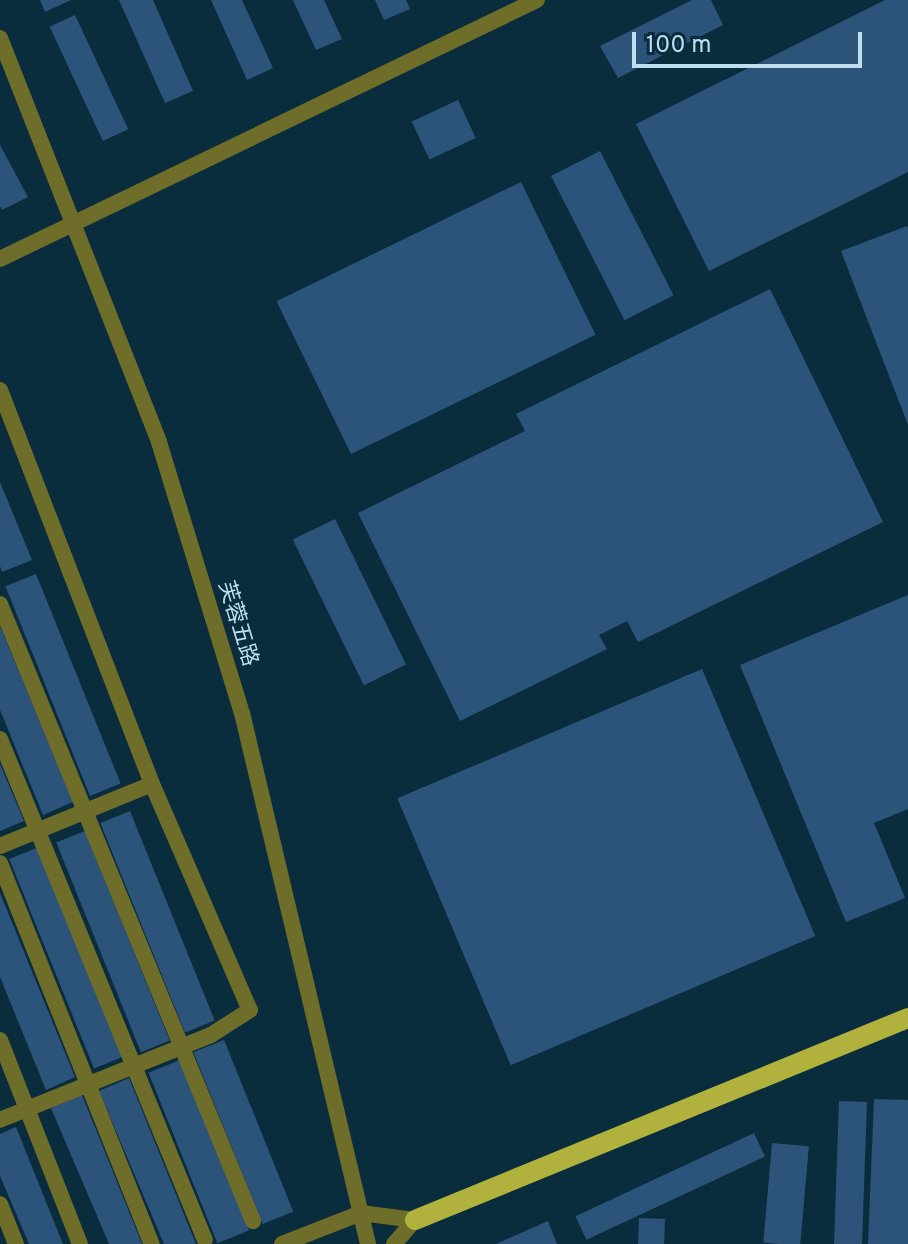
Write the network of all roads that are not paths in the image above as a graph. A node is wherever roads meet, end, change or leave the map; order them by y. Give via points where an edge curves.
1 (537, 0) edge
2 (0, 38) edge
3 (76, 224) junction
4 (0, 259) edge
5 (0, 390) edge
6 (0, 604) edge
7 (0, 739) edge
8 (152, 784) junction
9 (86, 811) junction
10 (37, 831) junction
11 (0, 846) edge
12 (0, 863) edge
13 (908, 1018) edge
14 (0, 1040) edge
15 (182, 1046) junction
16 (136, 1065) junction
17 (89, 1084) junction
18 (27, 1109) junction
19 (0, 1120) edge
20 (0, 1204) edge
21 (361, 1213) junction
22 (415, 1220) junction
23 (253, 1221) dead end
24 (205, 1240) dead end
25 (307, 1240) edge
26 (16, 1244) edge
27 (80, 1244) edge
28 (152, 1244) edge
29 (282, 1244) edge
30 (368, 1244) edge
31 (394, 1244) edge

1 - 3 street
2 - 3 street, 芙蓉五路
3 - 4 street
3 - 21 street, 芙蓉五路 via 159,442 242,713
5 - 8 street
6 - 9 street
7 - 10 street
8 - 9 street
8 - 15 street via 250,1010
9 - 10 street
9 - 15 street
10 - 11 street
10 - 16 street
12 - 17 street
13 - 22 main road
14 - 18 street
15 - 16 street
15 - 23 street
16 - 17 street
16 - 24 street
17 - 18 street
17 - 28 street
18 - 19 street
18 - 27 street
20 - 26 street
21 - 22 street
21 - 25 street
21 - 30 street, 芙蓉五路
22 - 31 street
25 - 29 street

